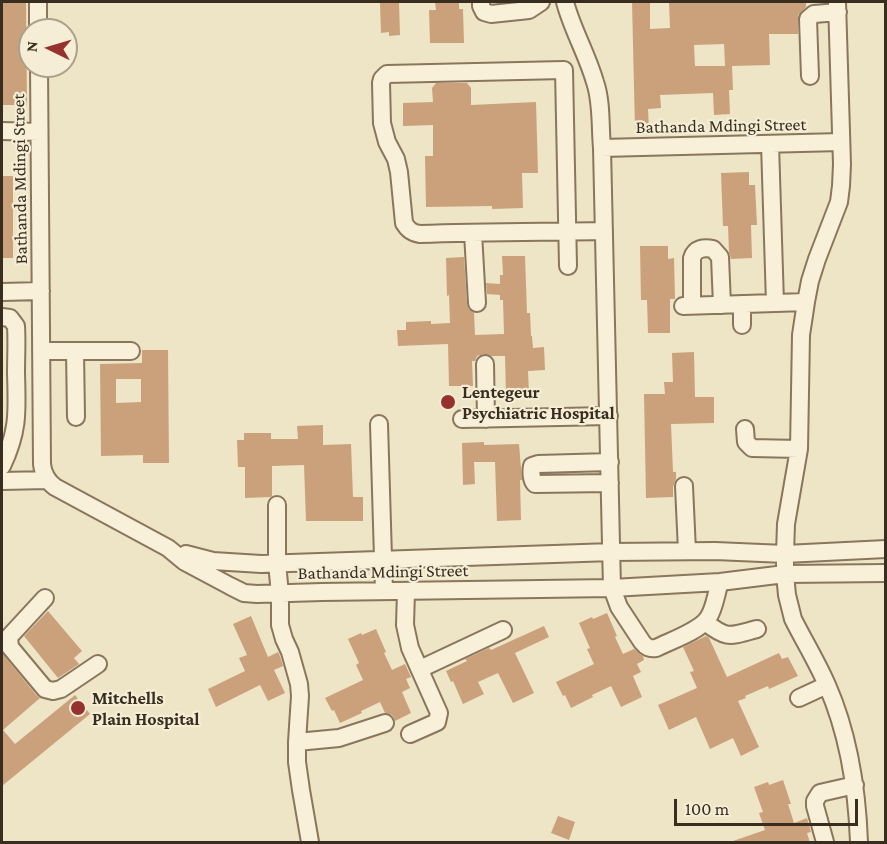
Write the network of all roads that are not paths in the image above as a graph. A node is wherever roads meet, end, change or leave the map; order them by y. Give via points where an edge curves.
1 (38, 2) edge
2 (481, 2) edge
3 (541, 2) edge
4 (565, 2) edge
5 (837, 7) edge
6 (38, 18) edge
7 (587, 58) junction
8 (564, 70) junction
9 (810, 76) dead end
10 (39, 78) edge
11 (2, 132) edge
12 (39, 132) junction
13 (841, 142) junction
14 (770, 144) junction
15 (602, 148) junction
16 (568, 231) junction
17 (604, 231) junction
18 (473, 233) junction
19 (568, 266) dead end
20 (41, 291) junction
21 (2, 292) edge
22 (806, 302) junction
23 (477, 303) dead end
24 (775, 303) junction
25 (742, 304) junction
26 (722, 305) junction
27 (2, 317) edge
28 (742, 325) dead end
29 (41, 351) junction
30 (75, 351) junction
31 (131, 351) dead end
32 (484, 364) dead end
33 (609, 416) junction
34 (76, 417) dead end
35 (462, 419) dead end
36 (486, 419) junction
37 (380, 424) dead end
38 (745, 429) dead end
39 (799, 449) junction
40 (610, 462) junction
41 (2, 466) edge
42 (47, 480) junction
43 (2, 481) edge
44 (610, 483) junction
45 (684, 486) dead end
46 (277, 506) dead end
47 (168, 548) junction
48 (885, 549) edge
49 (687, 551) junction
50 (612, 552) junction
51 (785, 554) junction
52 (383, 560) junction
53 (277, 563) junction
54 (885, 573) edge
55 (785, 574) junction
56 (720, 582) junction
57 (612, 588) junction
58 (384, 591) junction
59 (406, 591) junction
60 (280, 594) junction
61 (45, 598) dead end
62 (705, 622) junction
63 (757, 629) dead end
64 (503, 630) dead end
65 (98, 664) dead end
66 (420, 669) junction
67 (827, 685) junction
68 (799, 698) dead end
69 (385, 723) dead end
70 (410, 734) dead end
71 (297, 742) junction
72 (855, 784) junction
73 (310, 843) edge
74 (825, 843) edge
75 (859, 843) edge

1 - 6 street
2 - 3 street via 484,12 491,14 529,10
4 - 7 street
5 - 9 street via 814,14 808,20
5 - 13 street
7 - 8 street
7 - 15 street via 596,84
8 - 16 street
8 - 18 street via 387,74 382,79 384,133 399,172 404,223 420,234
10 - 12 street, Bathanda Mdingi Street
11 - 12 street
12 - 20 street, Bathanda Mdingi Street
13 - 14 street, Bathanda Mdingi Street
13 - 22 street via 839,202
14 - 15 street, Bathanda Mdingi Street
14 - 24 street
15 - 17 street
16 - 17 street
16 - 18 street
16 - 19 street
17 - 33 street
18 - 23 street
20 - 21 street, Bathanda Mdingi Street
20 - 29 street, Bathanda Mdingi Street
22 - 24 street
22 - 39 street via 800,353
24 - 25 street
25 - 26 street
25 - 28 street
26 - 26 street via 687,306 695,251 713,249 720,257
27 - 41 street via 10,318 16,326 18,404 14,436
29 - 30 street
29 - 42 street, Bathanda Mdingi Street via 42,464
30 - 31 street
30 - 34 street
32 - 36 street
33 - 36 street
33 - 40 street
35 - 36 street
37 - 52 street
38 - 39 street via 745,440 752,448
39 - 51 street
40 - 44 street
40 - 44 street via 538,464 532,466 532,478 535,484
42 - 43 street
42 - 47 street, Bathanda Mdingi Street
44 - 50 street
45 - 49 street
46 - 53 street
47 - 53 street, Bathanda Mdingi Street via 213,561
47 - 60 street, Bathanda Mdingi Street via 244,593
48 - 51 street, Bathanda Mdingi Street
49 - 50 street, Bathanda Mdingi Street
49 - 51 street, Bathanda Mdingi Street
50 - 52 street, Bathanda Mdingi Street
50 - 57 street
51 - 55 street
52 - 53 street, Bathanda Mdingi Street
52 - 58 street
53 - 60 street
54 - 55 street, Bathanda Mdingi Street
55 - 56 street, Bathanda Mdingi Street
55 - 67 street via 793,619
56 - 57 street, Bathanda Mdingi Street
56 - 62 street
57 - 59 street, Bathanda Mdingi Street
57 - 62 street via 619,607 646,647 656,648
58 - 59 street, Bathanda Mdingi Street
58 - 60 street, Bathanda Mdingi Street
59 - 66 street via 407,636
60 - 71 street via 281,631 299,684
61 - 65 street via 9,637 15,654 45,689 53,691 61,690
62 - 63 street via 724,635
64 - 66 street
66 - 70 street via 439,716 434,724
67 - 68 street
67 - 72 street via 850,753
69 - 71 street via 339,738
71 - 73 street
72 - 74 street via 817,796 815,806
72 - 75 street

